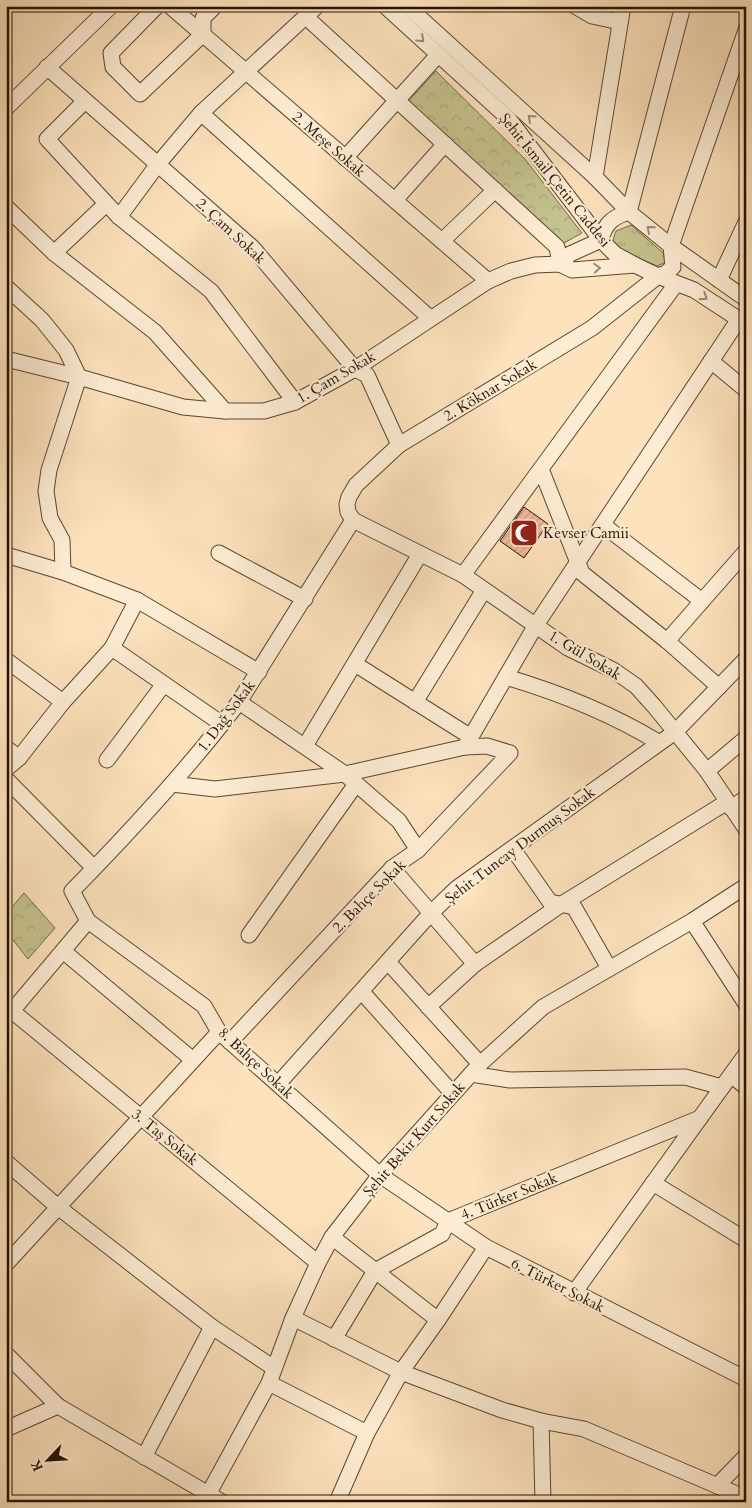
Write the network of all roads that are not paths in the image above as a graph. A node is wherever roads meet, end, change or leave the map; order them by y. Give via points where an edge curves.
1 (111, 6) edge
2 (157, 6) edge
3 (170, 6) edge
4 (215, 6) edge
5 (317, 6) edge
6 (385, 6) edge
7 (407, 6) edge
8 (576, 6) edge
9 (623, 6) edge
10 (683, 6) edge
11 (593, 11) edge
12 (306, 17) junction
13 (620, 22) junction
14 (746, 30) edge
15 (202, 34) junction
16 (438, 55) junction
17 (47, 67) junction
18 (246, 71) junction
19 (85, 101) junction
20 (397, 101) junction
21 (6, 108) edge
22 (201, 113) junction
23 (445, 144) junction
24 (346, 158) junction
25 (158, 164) junction
26 (595, 177) junction
27 (495, 190) junction
28 (395, 200) junction
29 (106, 204) junction
30 (6, 207) edge
31 (629, 212) junction
32 (119, 217) junction
33 (746, 222) edge
34 (601, 240) junction
35 (442, 241) junction
36 (671, 246) junction
37 (54, 253) junction
38 (560, 264) junction
39 (635, 265) junction
40 (658, 276) junction
41 (718, 280) junction
42 (488, 281) junction
43 (676, 284) junction
44 (6, 287) edge
45 (746, 298) edge
46 (430, 318) junction
47 (742, 322) edge
48 (6, 360) edge
49 (711, 361) junction
50 (355, 369) junction
51 (79, 377) junction
52 (746, 390) edge
53 (295, 402) junction
54 (225, 412) junction
55 (399, 445) junction
56 (541, 469) junction
57 (353, 520) junction
58 (603, 525) junction
59 (746, 551) edge
60 (219, 553) dead end
61 (420, 554) junction
62 (6, 555) edge
63 (579, 561) junction
64 (63, 572) junction
65 (463, 575) junction
66 (484, 590) junction
67 (304, 599) junction
68 (137, 600) junction
69 (702, 602) junction
70 (536, 625) junction
71 (667, 642) junction
72 (112, 648) junction
73 (746, 659) edge
74 (6, 660) edge
75 (355, 664) junction
76 (259, 672) junction
77 (506, 677) junction
78 (164, 684) junction
79 (719, 687) junction
80 (63, 702) junction
81 (239, 702) junction
82 (415, 702) junction
83 (222, 724) junction
84 (675, 732) junction
85 (746, 738) edge
86 (468, 742) junction
87 (658, 742) junction
88 (306, 746) junction
89 (6, 748) edge
90 (19, 758) junction
91 (107, 760) dead end
92 (6, 769) edge
93 (707, 771) junction
94 (344, 774) junction
95 (6, 779) edge
96 (172, 784) junction
97 (356, 784) junction
98 (746, 798) edge
99 (729, 805) junction
100 (746, 829) edge
101 (513, 849) junction
102 (418, 850) junction
103 (94, 868) junction
104 (392, 868) junction
105 (746, 886) edge
106 (72, 890) joint
107 (562, 904) junction
108 (431, 913) junction
109 (88, 921) junction
110 (692, 921) junction
111 (249, 935) dead end
112 (63, 951) junction
113 (388, 962) junction
114 (475, 964) junction
115 (610, 968) junction
116 (362, 992) junction
117 (746, 1004) edge
118 (428, 1007) junction
119 (9, 1015) edge
120 (225, 1037) junction
121 (746, 1054) edge
122 (192, 1060) junction
123 (476, 1069) junction
124 (727, 1081) junction
125 (278, 1084) junction
126 (746, 1087) edge
127 (453, 1094) junction
128 (141, 1117) junction
129 (700, 1118) junction
130 (6, 1162) edge
131 (380, 1175) junction
132 (653, 1183) junction
133 (58, 1207) junction
134 (448, 1221) junction
135 (332, 1237) junction
136 (746, 1240) edge
137 (486, 1247) junction
138 (318, 1263) junction
139 (6, 1264) edge
140 (375, 1271) junction
141 (574, 1293) junction
142 (293, 1318) junction
143 (438, 1320) junction
144 (212, 1327) junction
145 (334, 1339) junction
146 (6, 1354) edge
147 (274, 1368) junction
148 (401, 1372) junction
149 (746, 1379) edge
150 (269, 1383) junction
151 (58, 1406) junction
152 (541, 1421) junction
153 (6, 1429) edge
154 (367, 1433) junction
155 (746, 1456) edge
156 (144, 1457) junction
157 (717, 1486) junction
158 (206, 1498) edge
159 (746, 1498) edge
160 (222, 1502) edge
161 (337, 1502) edge
162 (543, 1502) edge

1 - 17 street
2 - 15 street via 111,53 113,67 140,94
3 - 15 street, 2. Meşe Sokak
4 - 15 street via 203,18
5 - 12 street
6 -> 16 street, Şehit İsmail Çetin Caddesi
26 -> 7 street, Şehit İsmail Çetin Caddesi
8 - 11 street
9 - 13 street
10 - 31 street
11 - 13 street
12 - 18 street
12 - 20 street
13 - 26 street
14 - 36 street
15 - 18 street, 2. Meşe Sokak
16 - 20 street
16 - 34 street, Şehit İsmail Çetin Caddesi via 508,118
17 - 19 street, 2. Çam Sokak
17 - 21 street
18 - 22 street
18 - 24 street, 2. Meşe Sokak
19 - 25 street, 2. Çam Sokak
19 - 29 street via 47,140
20 - 23 street
20 - 24 street
22 - 25 street
22 - 46 street
23 - 27 street
23 - 28 street
24 - 28 street, 2. Meşe Sokak
25 - 32 street
25 - 50 street, 2. Çam Sokak via 253,248
26 - 31 street, Şehit İsmail Çetin Caddesi
27 - 35 street
27 - 38 street via 557,247
28 - 35 street, 2. Meşe Sokak
29 - 32 street
29 - 37 street
30 - 37 street
31 - 34 street via 609,221
36 -> 31 street, Şehit İsmail Çetin Caddesi
32 - 53 street via 211,292
33 - 41 street
34 - 38 street via 570,254
34 - 39 street, Şehit İsmail Çetin Caddesi via 615,254
35 - 42 street, 2. Meşe Sokak
36 - 40 street, 2. Köknar Sokak via 673,267
36 - 41 street, Şehit İsmail Çetin Caddesi
37 - 54 street via 154,332
38 -> 39 street via 572,270
38 - 42 street, 1. Çam Sokak via 527,267
39 - 40 street, Şehit İsmail Çetin Caddesi
40 - 43 street, Şehit İsmail Çetin Caddesi
40 - 55 street, 2. Köknar Sokak via 592,328
41 - 45 street, Şehit İsmail Çetin Caddesi
42 - 46 street, 1. Çam Sokak
43 -> 47 street, Şehit İsmail Çetin Caddesi via 694,290
43 - 56 street
44 - 51 street via 42,320 66,350
46 - 50 street, 1. Çam Sokak
47 - 49 street
48 - 51 street, 1. Çam Sokak
49 - 52 street
49 - 58 street
50 - 53 street, 1. Çam Sokak
50 - 55 street, 2. Çam Sokak via 367,375
51 - 54 street, 1. Çam Sokak via 183,407
51 - 64 street via 49,470 46,492 50,518 62,540
53 - 54 street, 1. Çam Sokak via 264,411
55 - 57 street, 2. Köknar Sokak via 356,485 347,504
56 - 63 street
56 - 65 street
57 - 61 street, 1. Gül Sokak
57 - 67 street, 1. Dağ Sokak
58 - 63 street
58 - 69 street
59 - 69 street
60 - 67 street
61 - 65 street, 1. Gül Sokak
61 - 75 street
62 - 64 street
63 - 70 street
63 - 71 street via 582,573
64 - 68 street
65 - 66 street, 1. Gül Sokak
66 - 70 street, 1. Gül Sokak
66 - 82 street
67 - 76 street, 1. Dağ Sokak
68 - 72 street
68 - 76 street
69 - 71 street
70 - 77 street
70 - 84 street, 1. Gül Sokak via 568,648 613,670 636,686
71 - 79 street
72 - 78 street
72 - 80 street
73 - 79 street, Şehit Tuncay Durmuş Sokak
74 - 80 street
75 - 82 street
75 - 88 street
76 - 81 street, 1. Dağ Sokak
77 - 86 street
77 - 87 street via 593,707
78 - 83 street
78 - 91 street
79 - 84 street, Şehit Tuncay Durmuş Sokak
80 - 90 street
81 - 83 street, 1. Dağ Sokak
81 - 88 street
82 - 86 street
83 - 96 street, 1. Dağ Sokak
84 - 87 street, Şehit Tuncay Durmuş Sokak
84 - 93 street, 1. Gül Sokak
85 - 93 street
86 - 94 street
86 - 102 street, 2. Bahçe Sokak via 510,753
87 - 101 street, Şehit Tuncay Durmuş Sokak
88 - 94 street
89 - 90 street
90 - 92 street
93 - 99 street, 1. Gül Sokak
94 - 96 street via 215,789
94 - 97 street
95 - 103 street
96 - 103 street, 1. Dağ Sokak
97 - 102 street via 399,821
97 - 111 street
98 - 99 street
99 - 100 street, 1. Gül Sokak
99 - 107 street
101 - 107 street via 550,902
101 - 108 street, Şehit Tuncay Durmuş Sokak via 457,888
102 - 104 street, 2. Bahçe Sokak
103 - 106 street, 1. Dağ Sokak
104 - 108 street
104 - 120 street, 2. Bahçe Sokak
105 - 110 street, Şehit Bekir Kurt Sokak
106 - 109 street, 8. Bahçe Sokak
107 - 114 street
107 - 115 street via 574,907
108 - 113 street, Şehit Tuncay Durmuş Sokak
108 - 114 street
109 - 112 street
109 - 120 street, 8. Bahçe Sokak via 204,1006
110 - 115 street, Şehit Bekir Kurt Sokak
110 - 117 street
112 - 119 street
112 - 122 street
113 - 116 street, Şehit Tuncay Durmuş Sokak
113 - 118 street
114 - 118 street
115 - 123 street, Şehit Bekir Kurt Sokak via 544,1007
116 - 125 street, Şehit Tuncay Durmuş Sokak
116 - 127 street
118 - 123 street
119 - 128 street, 3. Taş Sokak
120 - 122 street, 2. Bahçe Sokak
120 - 125 street, 8. Bahçe Sokak
121 - 124 street
122 - 128 street, 2. Bahçe Sokak
123 - 124 street via 510,1080 685,1077
123 - 127 street, Şehit Bekir Kurt Sokak
124 - 126 street
124 - 129 street
125 - 131 street, 8. Bahçe Sokak
127 - 131 street, Şehit Bekir Kurt Sokak
128 - 133 street, 2. Bahçe Sokak
128 - 138 street, 3. Taş Sokak
129 - 132 street
129 - 134 street, 4. Türker Sokak
130 - 133 street
131 - 134 street, 6. Türker Sokak
131 - 135 street, Şehit Bekir Kurt Sokak
132 - 136 street
132 - 141 street
133 - 139 street, 2. Bahçe Sokak
133 - 144 street
134 - 137 street, 6. Türker Sokak
134 - 140 street, 4. Türker Sokak via 442,1234
135 - 138 street, Şehit Bekir Kurt Sokak
135 - 140 street
137 - 141 street, 6. Türker Sokak
137 - 143 street
138 - 142 street, Şehit Bekir Kurt Sokak
140 - 143 street
140 - 145 street
141 - 149 street, 6. Türker Sokak
142 - 145 street
142 - 147 street, Şehit Bekir Kurt Sokak
143 - 148 street
144 - 147 street
144 - 156 street
145 - 148 street
146 - 151 street
147 - 150 street, Şehit Bekir Kurt Sokak
148 - 152 street via 502,1410
148 - 154 street
150 - 154 street
150 - 158 street, Şehit Bekir Kurt Sokak
151 - 153 street
151 - 156 street
152 - 157 street via 584,1428
152 - 162 street
154 - 161 street
155 - 157 street
156 - 158 street
157 - 159 street
158 - 160 street

